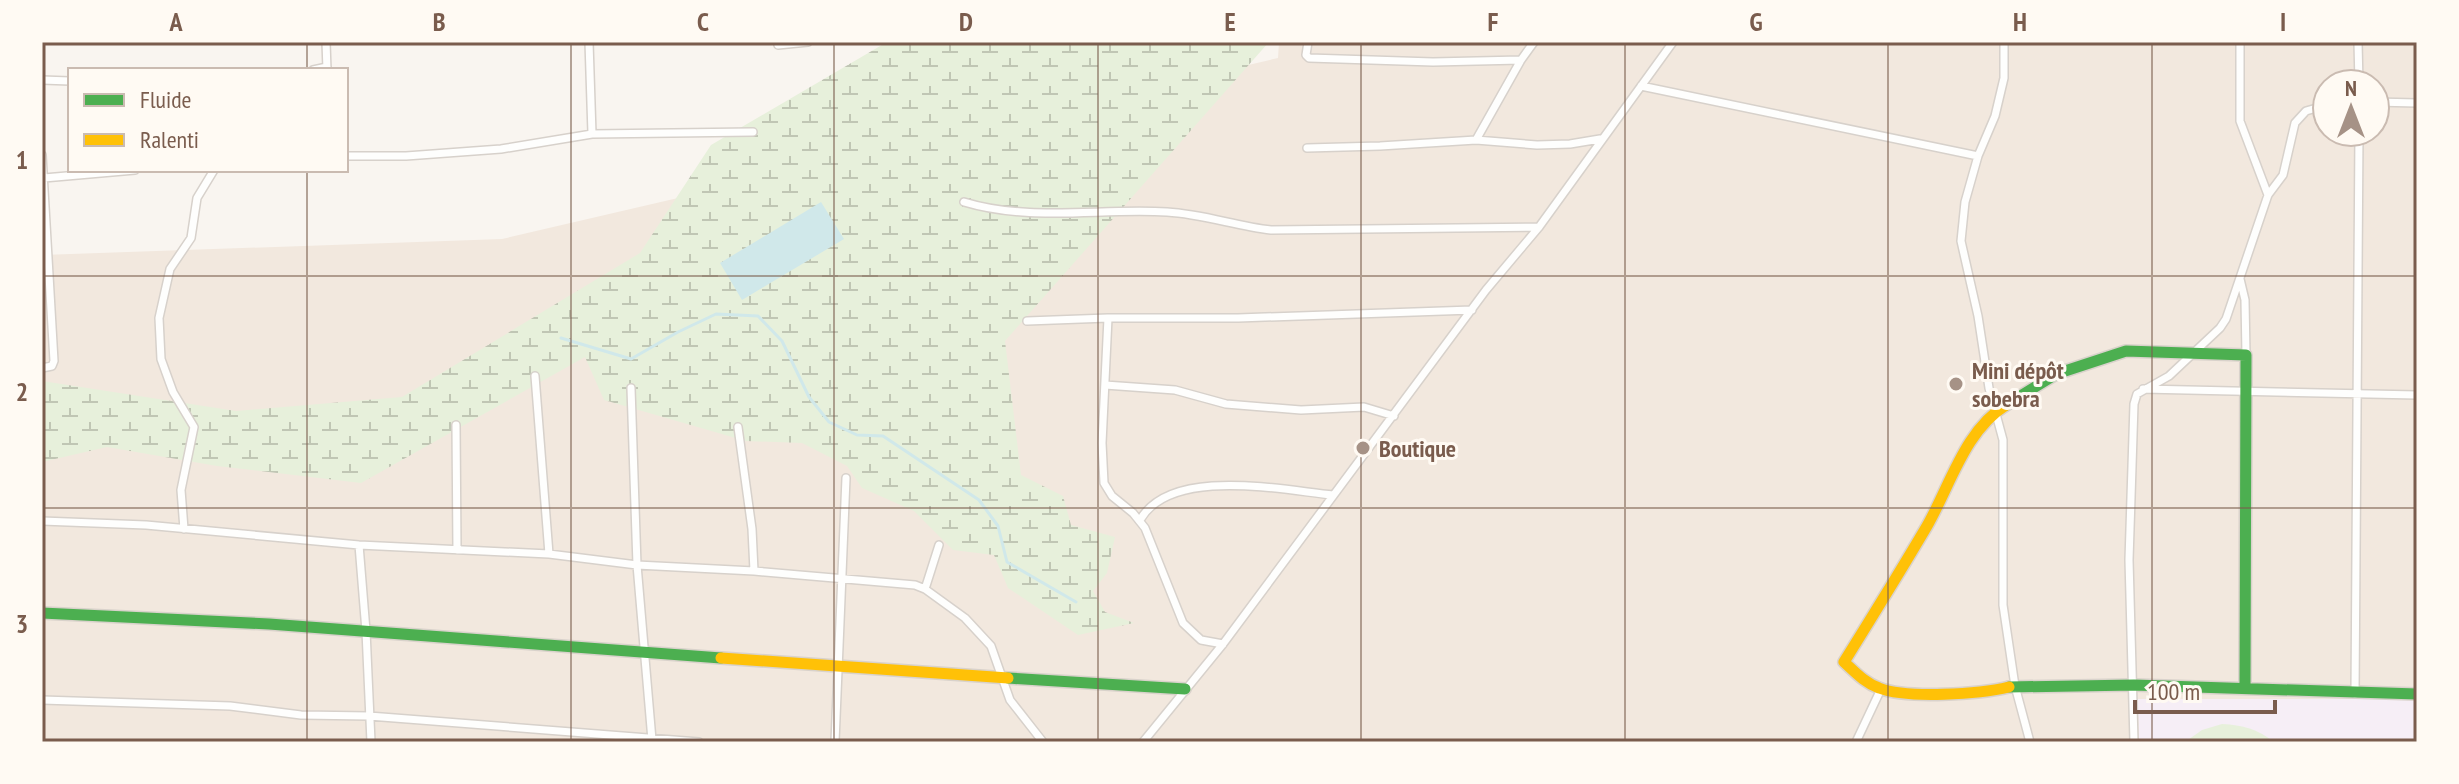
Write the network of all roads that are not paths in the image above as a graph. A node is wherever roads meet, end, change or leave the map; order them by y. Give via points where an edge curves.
1 (326, 42) edge
2 (589, 42) edge
3 (808, 42) edge
4 (1308, 42) edge
5 (1534, 42) edge
6 (1673, 42) edge
7 (2004, 42) edge
8 (2240, 42) edge
9 (2358, 42) edge
10 (778, 45) dead end
11 (1521, 60) junction
12 (327, 68) edge
13 (2359, 68) edge
14 (42, 80) edge
15 (68, 81) edge
16 (1641, 86) junction
17 (2391, 102) edge
18 (2417, 103) edge
19 (2311, 110) edge
20 (753, 132) dead end
21 (592, 134) junction
22 (1600, 139) junction
23 (1476, 140) junction
24 (1307, 148) dead end
25 (2359, 148) edge
26 (42, 155) edge
27 (348, 156) edge
28 (1978, 156) junction
29 (112, 172) edge
30 (213, 172) edge
31 (44, 178) junction
32 (2268, 195) junction
33 (964, 202) dead end
34 (1539, 227) junction
35 (2240, 279) junction
36 (1472, 310) junction
37 (1108, 318) junction
38 (1027, 321) dead end
39 (2196, 354) junction
40 (2246, 355) junction
41 (42, 368) edge
42 (535, 376) dead end
43 (1105, 385) junction
44 (631, 388) dead end
45 (2142, 389) junction
46 (2246, 392) junction
47 (2355, 392) junction
48 (2417, 395) edge
49 (1996, 411) junction
50 (1394, 416) junction
51 (456, 425) dead end
52 (738, 427) dead end
53 (846, 478) dead end
54 (1333, 495) junction
55 (1140, 520) junction
56 (42, 521) edge
57 (184, 529) junction
58 (359, 545) junction
59 (939, 545) dead end
60 (457, 550) junction
61 (549, 554) junction
62 (637, 565) junction
63 (754, 571) junction
64 (841, 578) junction
65 (925, 589) junction
66 (42, 613) edge
67 (366, 631) junction
68 (1223, 644) junction
69 (643, 652) junction
70 (838, 667) junction
71 (1001, 679) junction
72 (2134, 685) junction
73 (2015, 686) junction
74 (2245, 687) junction
75 (1185, 689) junction
76 (1881, 689) junction
77 (2355, 694) junction
78 (2417, 694) edge
79 (42, 700) edge
80 (369, 716) junction
81 (652, 740) edge
82 (371, 742) edge
83 (699, 742) edge
84 (835, 742) edge
85 (1043, 742) edge
86 (1143, 742) edge
87 (1856, 742) edge
88 (2030, 742) edge
89 (2134, 742) edge

1 - 12 street
2 - 21 street
3 - 10 street
4 - 11 street via 1309,58
5 - 11 street
6 - 16 street
7 - 28 street via 2004,78
8 - 32 street via 2240,121
9 - 13 street
11 - 23 street
14 - 15 street
16 - 22 street
16 - 28 street
17 - 18 street
19 - 32 street via 2295,123 2283,175
20 - 21 street
21 - 27 street via 501,149
22 - 23 street via 1537,145
22 - 34 street
23 - 24 street
25 - 47 street
26 - 31 street
28 - 49 street via 1961,241
29 - 31 street
30 - 57 street via 197,198 191,238 170,269 159,318 161,359 194,427 181,490
31 - 41 street via 54,361
32 - 35 street
33 - 34 street via 1016,214 1167,212 1271,230
34 - 36 street
35 - 39 street via 2226,319
35 - 40 street
36 - 37 street
36 - 50 street
37 - 38 street
37 - 43 street
39 - 40 street
39 - 45 street
39 - 49 street via 2116,354 2056,374
40 - 46 street
42 - 61 street
43 - 50 street via 1175,390 1226,404 1301,410 1364,407
43 - 55 street via 1104,483
44 - 62 street
45 - 46 street
45 - 72 street via 2134,404 2132,443
46 - 47 street
46 - 74 street
47 - 48 street
47 - 77 street
49 - 73 street via 2003,440 2003,605
49 - 76 street via 1973,437 1928,524 1844,662
50 - 54 street
51 - 60 street
52 - 63 street
53 - 64 street
54 - 55 street via 1200,486 1158,500
54 - 68 street
55 - 68 street via 1183,623 1201,640
56 - 57 street
57 - 58 street
58 - 60 street
58 - 67 street
59 - 65 street
60 - 61 street
61 - 62 street
62 - 63 street
62 - 69 street
63 - 64 street
64 - 65 street
64 - 70 street
65 - 71 street via 985,639
66 - 67 street
67 - 69 street
67 - 80 street
68 - 75 street
69 - 70 street
69 - 81 street
70 - 71 street
70 - 84 street
71 - 75 street
71 - 85 street via 1015,709
72 - 73 street
72 - 74 street
72 - 89 street
73 - 76 street via 1983,693
73 - 88 street
74 - 77 street
75 - 86 street
76 - 87 street
77 - 78 street
79 - 80 street
80 - 81 street
80 - 82 street
81 - 83 street

